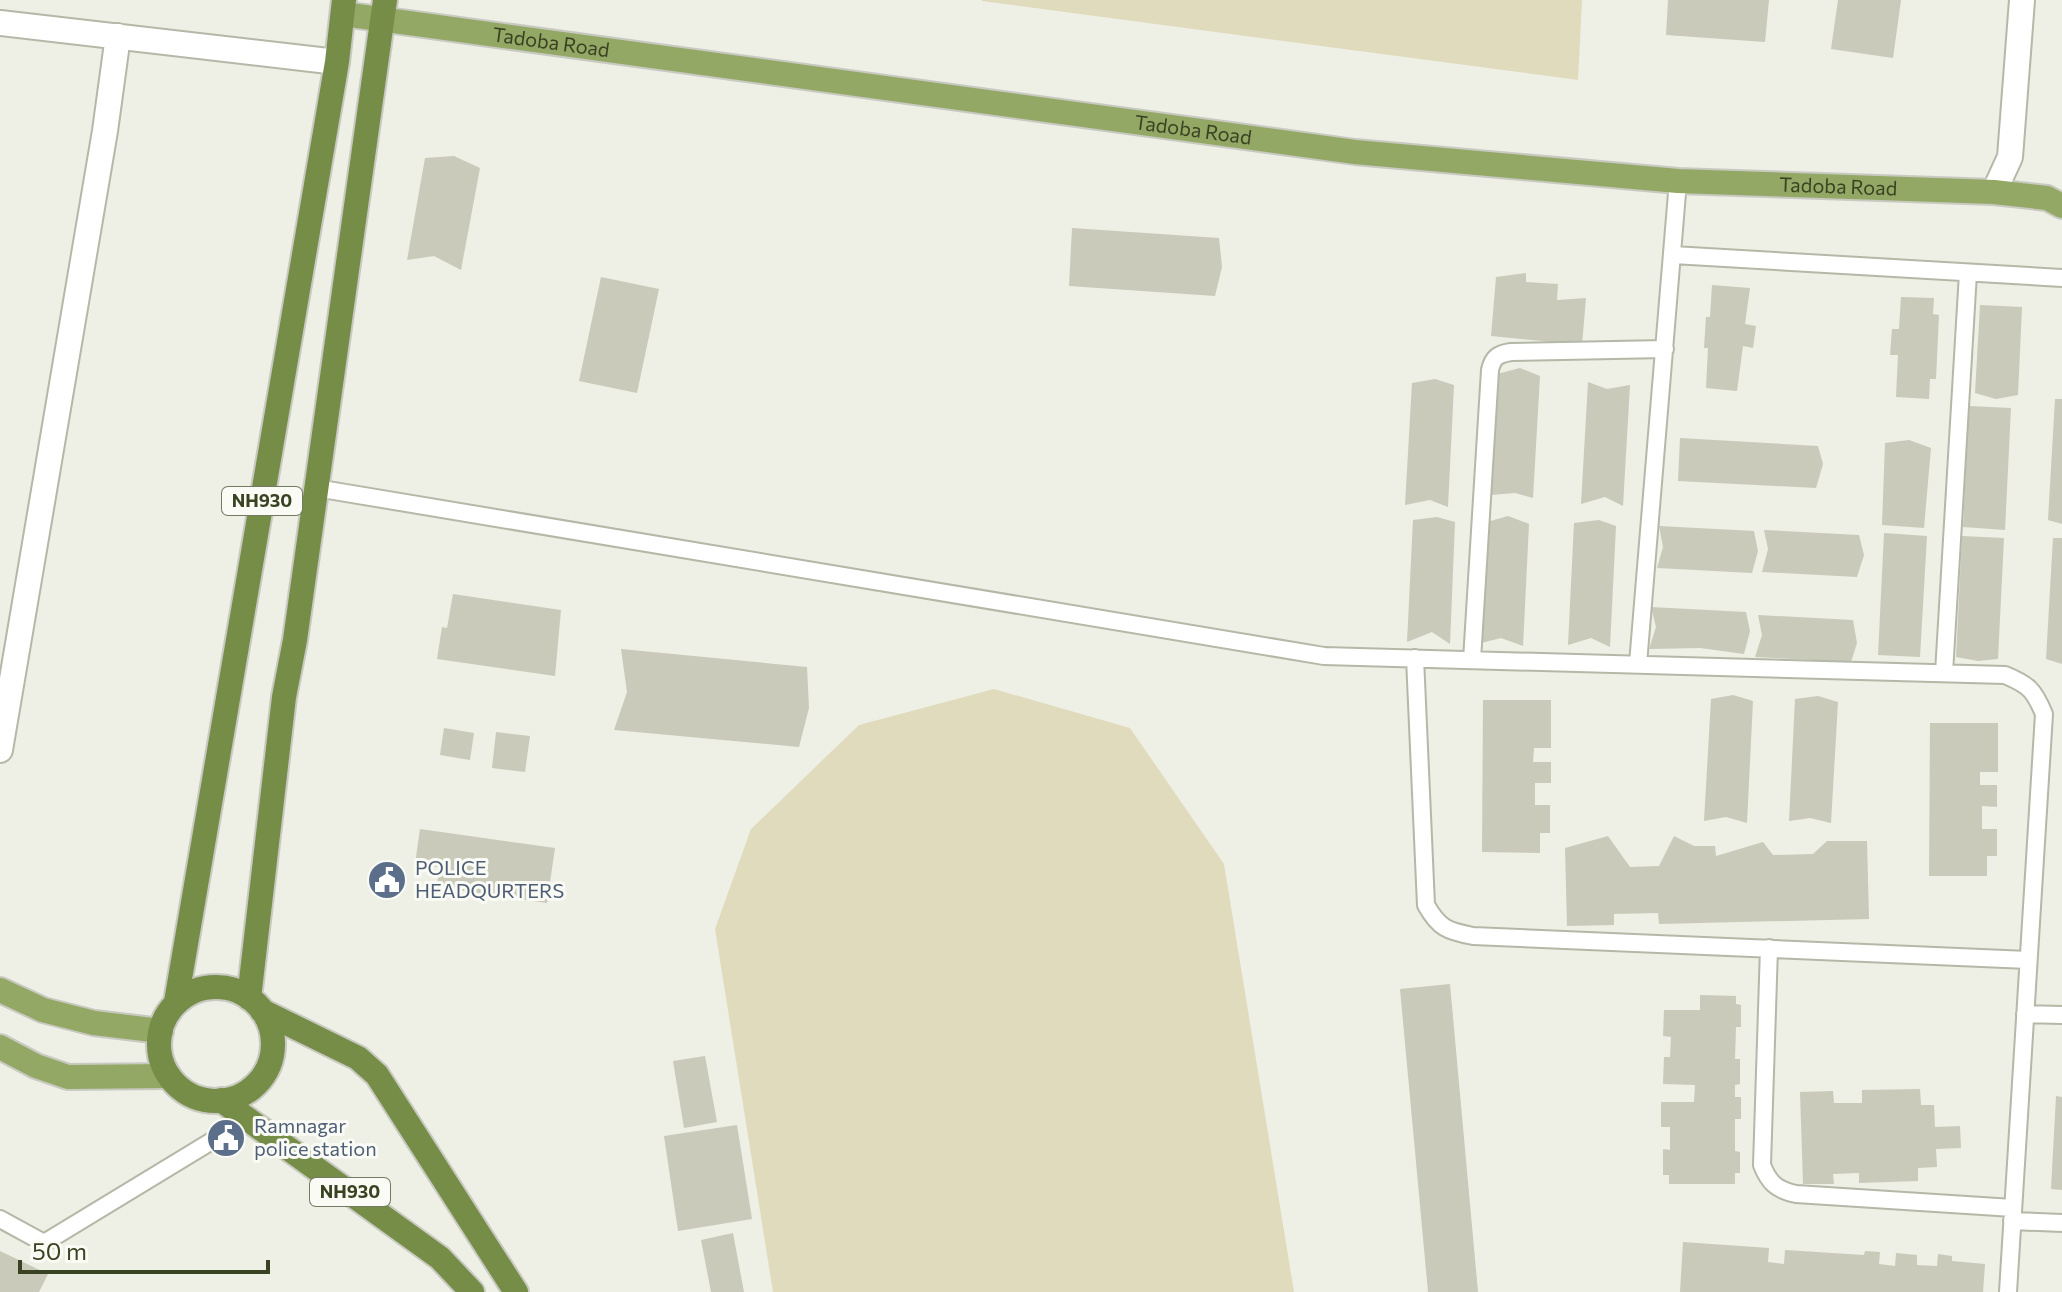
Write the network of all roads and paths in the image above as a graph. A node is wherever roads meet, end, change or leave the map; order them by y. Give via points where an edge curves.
1 (2022, 0) edge
2 (344, 7) edge
3 (384, 9) edge
4 (0, 23) edge
5 (118, 36) junction
6 (337, 62) junction
7 (1678, 181) junction
8 (1994, 192) junction
9 (2057, 199) edge
10 (1673, 255) junction
11 (1968, 273) junction
12 (2062, 278) edge
13 (1665, 349) junction
14 (316, 488) junction
15 (1415, 658) junction
16 (1472, 660) junction
17 (1638, 664) junction
18 (1944, 673) junction
19 (0, 750) edge
20 (1769, 948) junction
21 (2028, 960) junction
22 (0, 990) edge
23 (176, 1002) junction
24 (255, 1005) junction
25 (2025, 1014) junction
26 (2062, 1015) edge
27 (161, 1031) junction
28 (0, 1047) edge
29 (169, 1076) junction
30 (221, 1100) junction
31 (248, 1119) junction
32 (2013, 1215) junction
33 (0, 1219) edge
34 (2062, 1223) edge
35 (472, 1292) edge
36 (516, 1292) edge
37 (2008, 1292) edge

1 - 8 street via 2010,157
2 - 3 main road, Tadoba Road
2 - 6 highway, NH930
3 - 7 main road, Tadoba Road via 1355,152
3 - 14 highway, NH930
4 - 5 street
5 - 6 street
5 - 19 street
6 - 23 highway, NH930
7 - 8 main road, Tadoba Road
7 - 10 lane
8 - 9 main road, Tadoba Road
10 - 11 lane
10 - 13 lane
11 - 12 lane
11 - 18 lane
13 - 16 lane via 1511,352 1493,360
13 - 17 lane
14 - 15 lane via 1324,656
14 - 24 highway, NH930 via 284,697
15 - 16 lane
15 - 20 lane via 1426,905 1436,923 1473,936
16 - 17 lane
17 - 18 lane
18 - 21 lane via 2005,675 2035,694 2044,714
20 - 21 lane
20 - 32 lane via 1762,1165 1769,1181 1796,1194
21 - 25 lane
22 - 27 main road via 43,1010 94,1023
23 - 24 highway via 209,987 227,988
23 - 27 highway, NH930
24 - 30 highway, NH930 via 269,1022 271,1060 248,1091
24 - 36 highway via 358,1058 377,1075
25 - 26 lane
25 - 32 lane
27 - 29 highway via 160,1053
28 - 29 main road via 68,1077
29 - 30 highway, NH930 via 193,1096
30 - 31 highway, NH930
31 - 33 lane via 44,1243
31 - 35 highway, NH930 via 440,1258
32 - 34 lane
32 - 37 lane

